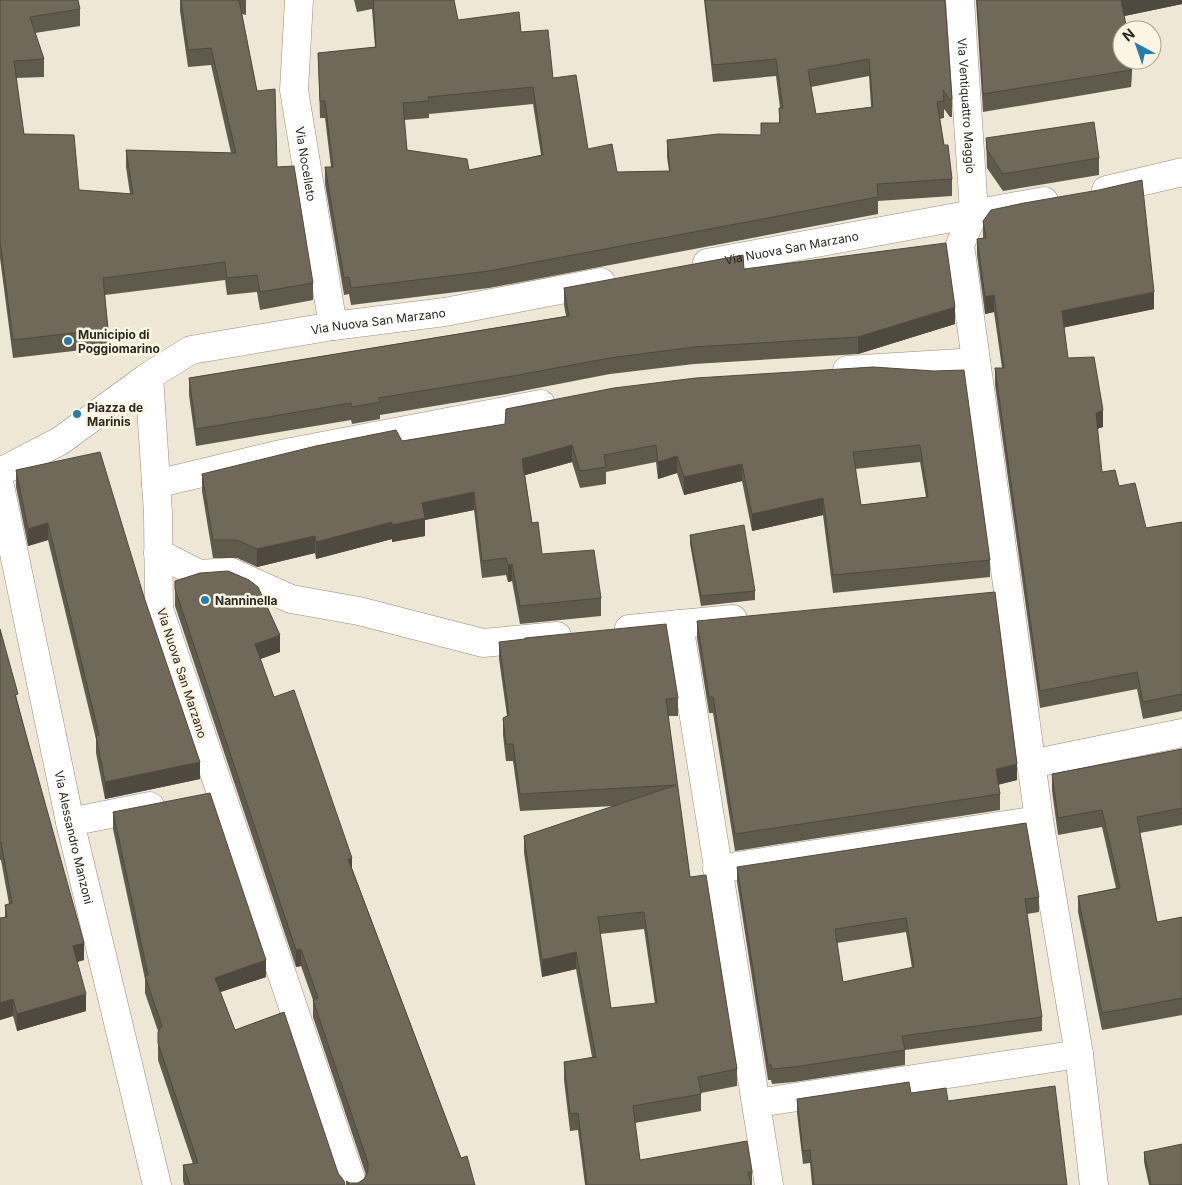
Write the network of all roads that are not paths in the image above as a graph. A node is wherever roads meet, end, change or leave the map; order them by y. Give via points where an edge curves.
1 (299, 0) edge
2 (960, 0) edge
3 (1182, 172) edge
4 (974, 212) junction
5 (680, 268) edge
6 (621, 279) edge
7 (333, 326) junction
8 (976, 362) junction
9 (821, 372) edge
10 (149, 376) junction
11 (563, 400) edge
12 (0, 472) edge
13 (156, 484) junction
14 (0, 486) edge
15 (158, 553) junction
16 (1008, 591) junction
17 (979, 594) edge
18 (757, 617) edge
19 (679, 624) junction
20 (1182, 733) edge
21 (1031, 764) junction
22 (221, 791) junction
23 (1039, 820) junction
24 (70, 822) junction
25 (718, 869) junction
26 (1079, 1054) junction
27 (757, 1103) junction
28 (157, 1185) edge
29 (353, 1185) edge
30 (769, 1185) edge
31 (1094, 1185) edge

1 - 7 street, Via Nocelleto via 294,90
2 - 4 street, Via Ventiquattro Maggio
3 - 4 street, Via Nuova San Marzano via 1073,196
4 - 5 street, Via Nuova San Marzano
4 - 8 street via 960,245
6 - 7 street, Via Nuova San Marzano via 445,312
7 - 10 street, Via Nuova San Marzano via 191,350
8 - 9 street
8 - 16 street
10 - 12 street via 60,441
10 - 13 street, Via Nuova San Marzano
11 - 13 street via 281,454
13 - 15 street, Via Nuova San Marzano
14 - 24 street, Via Alessandro Manzoni
15 - 19 street via 198,574 231,572 291,599 358,611 483,644
15 - 22 street, Via Nuova San Marzano via 159,608
16 - 17 street
16 - 21 street
18 - 19 street
19 - 25 street
20 - 21 street
21 - 23 street
22 - 24 street
22 - 29 street, Via Nuova San Marzano
23 - 25 street
23 - 26 street
24 - 28 street, Via Alessandro Manzoni
25 - 27 street
26 - 27 street
26 - 31 street
27 - 30 street

